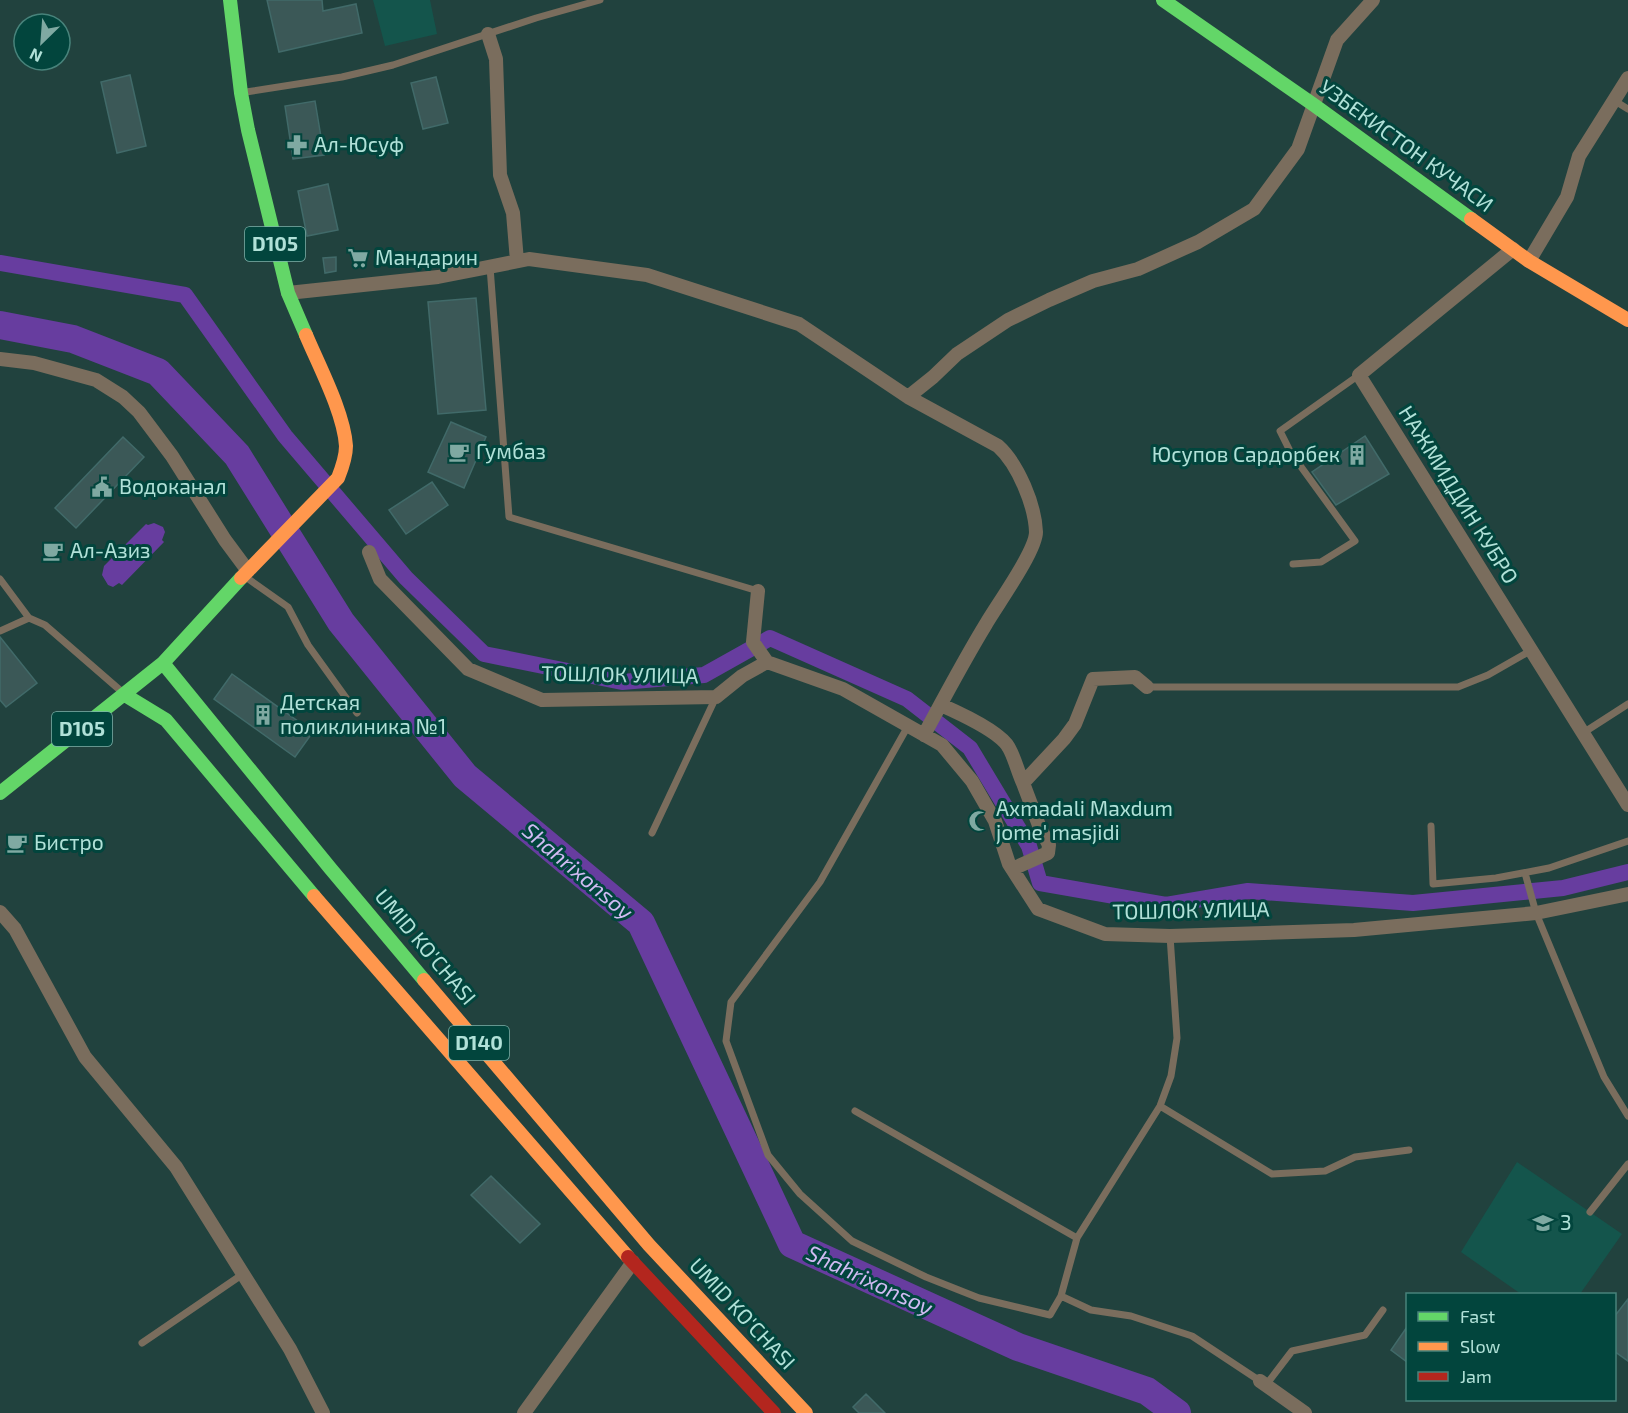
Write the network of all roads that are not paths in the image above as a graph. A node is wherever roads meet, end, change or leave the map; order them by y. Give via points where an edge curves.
1 (230, 0) edge
2 (600, 0) edge
3 (1163, 0) edge
4 (1373, 0) edge
5 (488, 34) junction
6 (1628, 78) edge
7 (241, 93) junction
8 (1615, 101) junction
9 (1314, 105) junction
10 (1628, 109) edge
11 (1513, 249) junction
12 (517, 261) junction
13 (1528, 261) junction
14 (490, 267) junction
15 (288, 293) junction
16 (1628, 320) edge
17 (0, 359) edge
18 (1359, 375) junction
19 (908, 397) junction
20 (369, 552) dead end
21 (1293, 564) dead end
22 (246, 573) junction
23 (0, 579) edge
24 (758, 591) joint
25 (29, 618) junction
26 (0, 631) edge
27 (1530, 651) junction
28 (760, 652) junction
29 (163, 663) junction
30 (1147, 687) joint
31 (125, 695) junction
32 (716, 697) junction
33 (941, 705) junction
34 (1628, 705) edge
35 (357, 714) dead end
36 (908, 726) junction
37 (1582, 733) junction
38 (925, 735) junction
39 (1023, 783) junction
40 (0, 793) edge
41 (1628, 805) edge
42 (1431, 826) dead end
43 (652, 833) dead end
44 (1628, 841) edge
45 (1012, 869) junction
46 (1525, 873) junction
47 (1628, 894) edge
48 (0, 912) edge
49 (1536, 912) junction
50 (1170, 936) junction
51 (1160, 1106) junction
52 (855, 1111) dead end
53 (1628, 1116) edge
54 (1409, 1150) dead end
55 (1628, 1164) edge
56 (1590, 1212) dead end
57 (1077, 1238) junction
58 (633, 1262) junction
59 (243, 1274) junction
60 (1061, 1296) junction
61 (1383, 1310) dead end
62 (142, 1343) dead end
63 (1263, 1383) junction
64 (323, 1413) edge
65 (524, 1413) edge
66 (774, 1413) edge
67 (806, 1413) edge
68 (1305, 1413) edge

1 - 7 main road, D105
2 - 5 lane
3 - 9 main road, УЗБЕКИСТОН КУЧАСИ
4 - 9 street via 1337,40
5 - 7 lane via 393,65
5 - 12 street via 496,58 500,175 513,213
6 - 8 street
7 - 15 main road, D105
8 - 10 lane
8 - 13 street via 1579,156 1567,197
9 - 11 main road, УЗБЕКИСТОН КУЧАСИ
9 - 19 street via 1298,149 1254,209 1188,247 1138,269 1082,286 1008,320 957,354
11 - 13 main road, УЗБЕКИСТОН КУЧАСИ
11 - 18 street
12 - 14 street
12 - 19 street via 529,259 647,275 799,324
13 - 16 main road, УЗБЕКИСТОН КУЧАСИ
14 - 15 street via 438,277
14 - 24 lane via 509,517
15 - 22 main road, D105 via 339,415 346,448 338,478
17 - 22 street via 34,363 96,380 123,397 172,456
18 - 21 lane via 1280,432 1354,541 1321,562
18 - 27 street, НАЖМИДДИН КУБРО
19 - 33 street via 1006,454 1029,500 1036,534 1027,557
20 - 32 street, ТОШЛОК УЛИЦА via 380,579 468,669 479,674 542,700
22 - 29 main road, D105
22 - 35 lane via 288,607 308,645
23 - 25 lane
24 - 28 street
25 - 26 lane
25 - 31 lane via 45,625
27 - 30 lane via 1458,687
27 - 37 street, НАЖМИДДИН КУБРО
28 - 32 street, ТОШЛОК УЛИЦА via 742,676
28 - 36 street, ТОШЛОК УЛИЦА via 843,689
29 - 31 main road, D105
29 - 67 main road, UMID KO'CHASI / D140 via 649,1245
30 - 39 street via 1135,677 1094,679 1075,724
31 - 40 main road, D105
31 - 58 main road, UMID KO'CHASI / D140 via 166,720
32 - 43 lane
33 - 38 street
33 - 39 street via 962,714 1008,745
34 - 37 lane
36 - 38 street, ТОШЛОК УЛИЦА
36 - 60 lane via 820,882 731,1002 726,1041 768,1155 800,1194 852,1241 979,1298 1050,1315
37 - 41 street, НАЖМИДДИН КУБРО
38 - 45 street, ТОШЛОК УЛИЦА via 942,745 972,781 995,821
39 - 45 street via 1049,845 1048,853
42 - 46 lane via 1433,884
44 - 46 lane
45 - 50 street, ТОШЛОК УЛИЦА via 1038,909 1104,934
46 - 49 lane
47 - 49 street, ТОШЛОК УЛИЦА
48 - 59 street via 15,929 85,1057 176,1167
49 - 50 street, ТОШЛОК УЛИЦА via 1354,930
49 - 53 lane via 1604,1077
50 - 51 lane via 1177,1038 1171,1076
51 - 54 lane via 1272,1174 1325,1171 1354,1157
51 - 57 lane
52 - 57 lane
55 - 56 lane
57 - 60 lane
58 - 65 street
58 - 66 main road, UMID KO'CHASI / D140
59 - 62 lane
59 - 64 street via 291,1349
60 - 63 lane via 1091,1311 1131,1316 1192,1336
61 - 63 lane via 1365,1335 1292,1351
63 - 68 street

